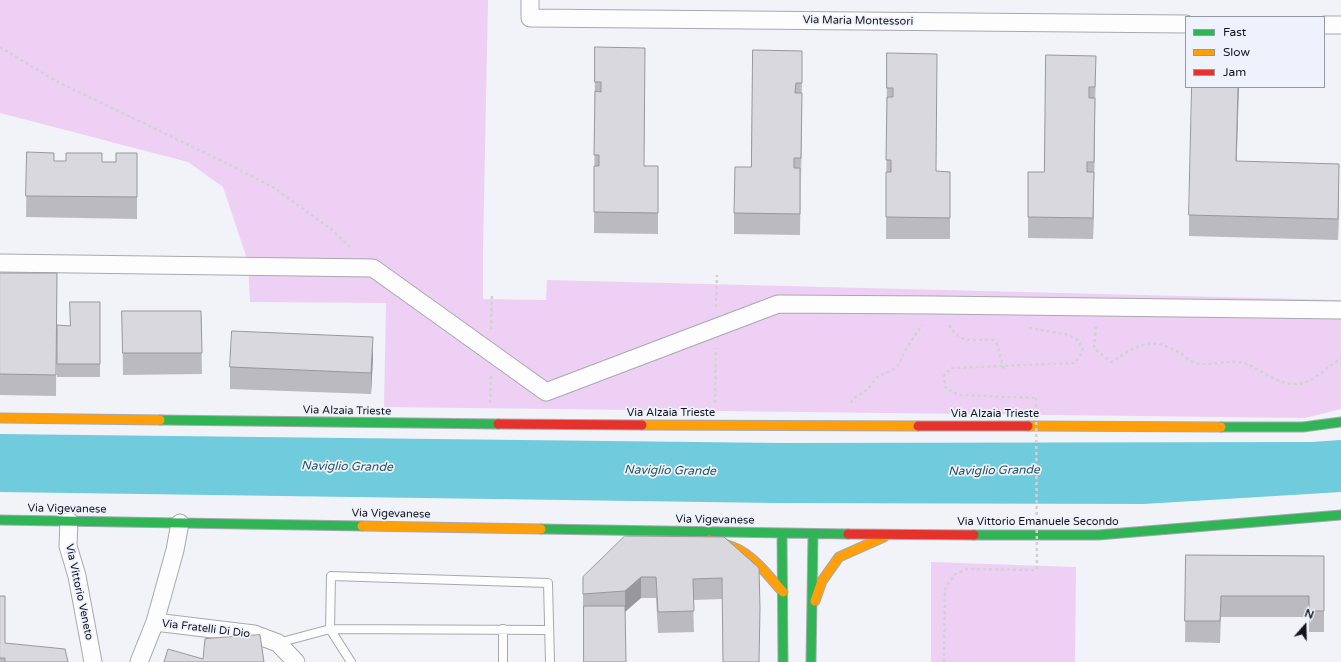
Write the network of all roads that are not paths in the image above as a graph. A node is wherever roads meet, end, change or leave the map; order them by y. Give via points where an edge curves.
1 (530, 0) edge
2 (1185, 24) edge
3 (1325, 25) edge
4 (1341, 25) edge
5 (0, 263) edge
6 (1341, 310) edge
7 (0, 418) edge
8 (1341, 422) edge
9 (1341, 515) edge
10 (0, 520) edge
11 (69, 521) junction
12 (180, 523) junction
13 (669, 531) junction
14 (782, 533) junction
15 (812, 534) junction
16 (891, 534) junction
17 (782, 592) junction
18 (812, 612) junction
19 (154, 622) junction
20 (330, 629) junction
21 (503, 629) junction
22 (549, 630) junction
23 (278, 643) junction
24 (93, 662) edge
25 (139, 662) edge
26 (296, 662) edge
27 (351, 662) edge
28 (503, 662) edge
29 (550, 662) edge
30 (783, 662) edge
31 (811, 662) edge

1 - 2 street, Via Maria Montessori via 530,18
3 - 4 street
5 - 6 street via 373,268 546,392 778,304
7 - 8 street, Via Alzaia Trieste via 455,424 1303,427
9 - 16 street, Via Vittorio Emanuele Secondo via 1098,535
10 - 11 street, Via Vigevanese
11 - 12 street, Via Vigevanese
11 - 24 street, Via Vittorio Veneto via 68,546 77,576
12 - 13 street, Via Vigevanese
12 - 19 street via 175,550
13 - 14 street, Via Vigevanese
13 - 17 street via 734,547 756,563
14 - 15 street, Via Vittorio Emanuele Secondo
14 - 17 street
15 - 16 street, Via Vittorio Emanuele Secondo
15 - 18 street
16 - 18 street via 839,557 822,581
17 - 30 street
18 - 31 street
19 - 23 street, Via Fratelli Di Dio via 254,634
19 - 25 street
20 - 21 lane
20 - 22 lane via 331,576 548,583
20 - 23 lane
20 - 27 lane
21 - 22 lane
21 - 28 lane
22 - 29 lane
23 - 26 street, Via Fratelli Di Dio

